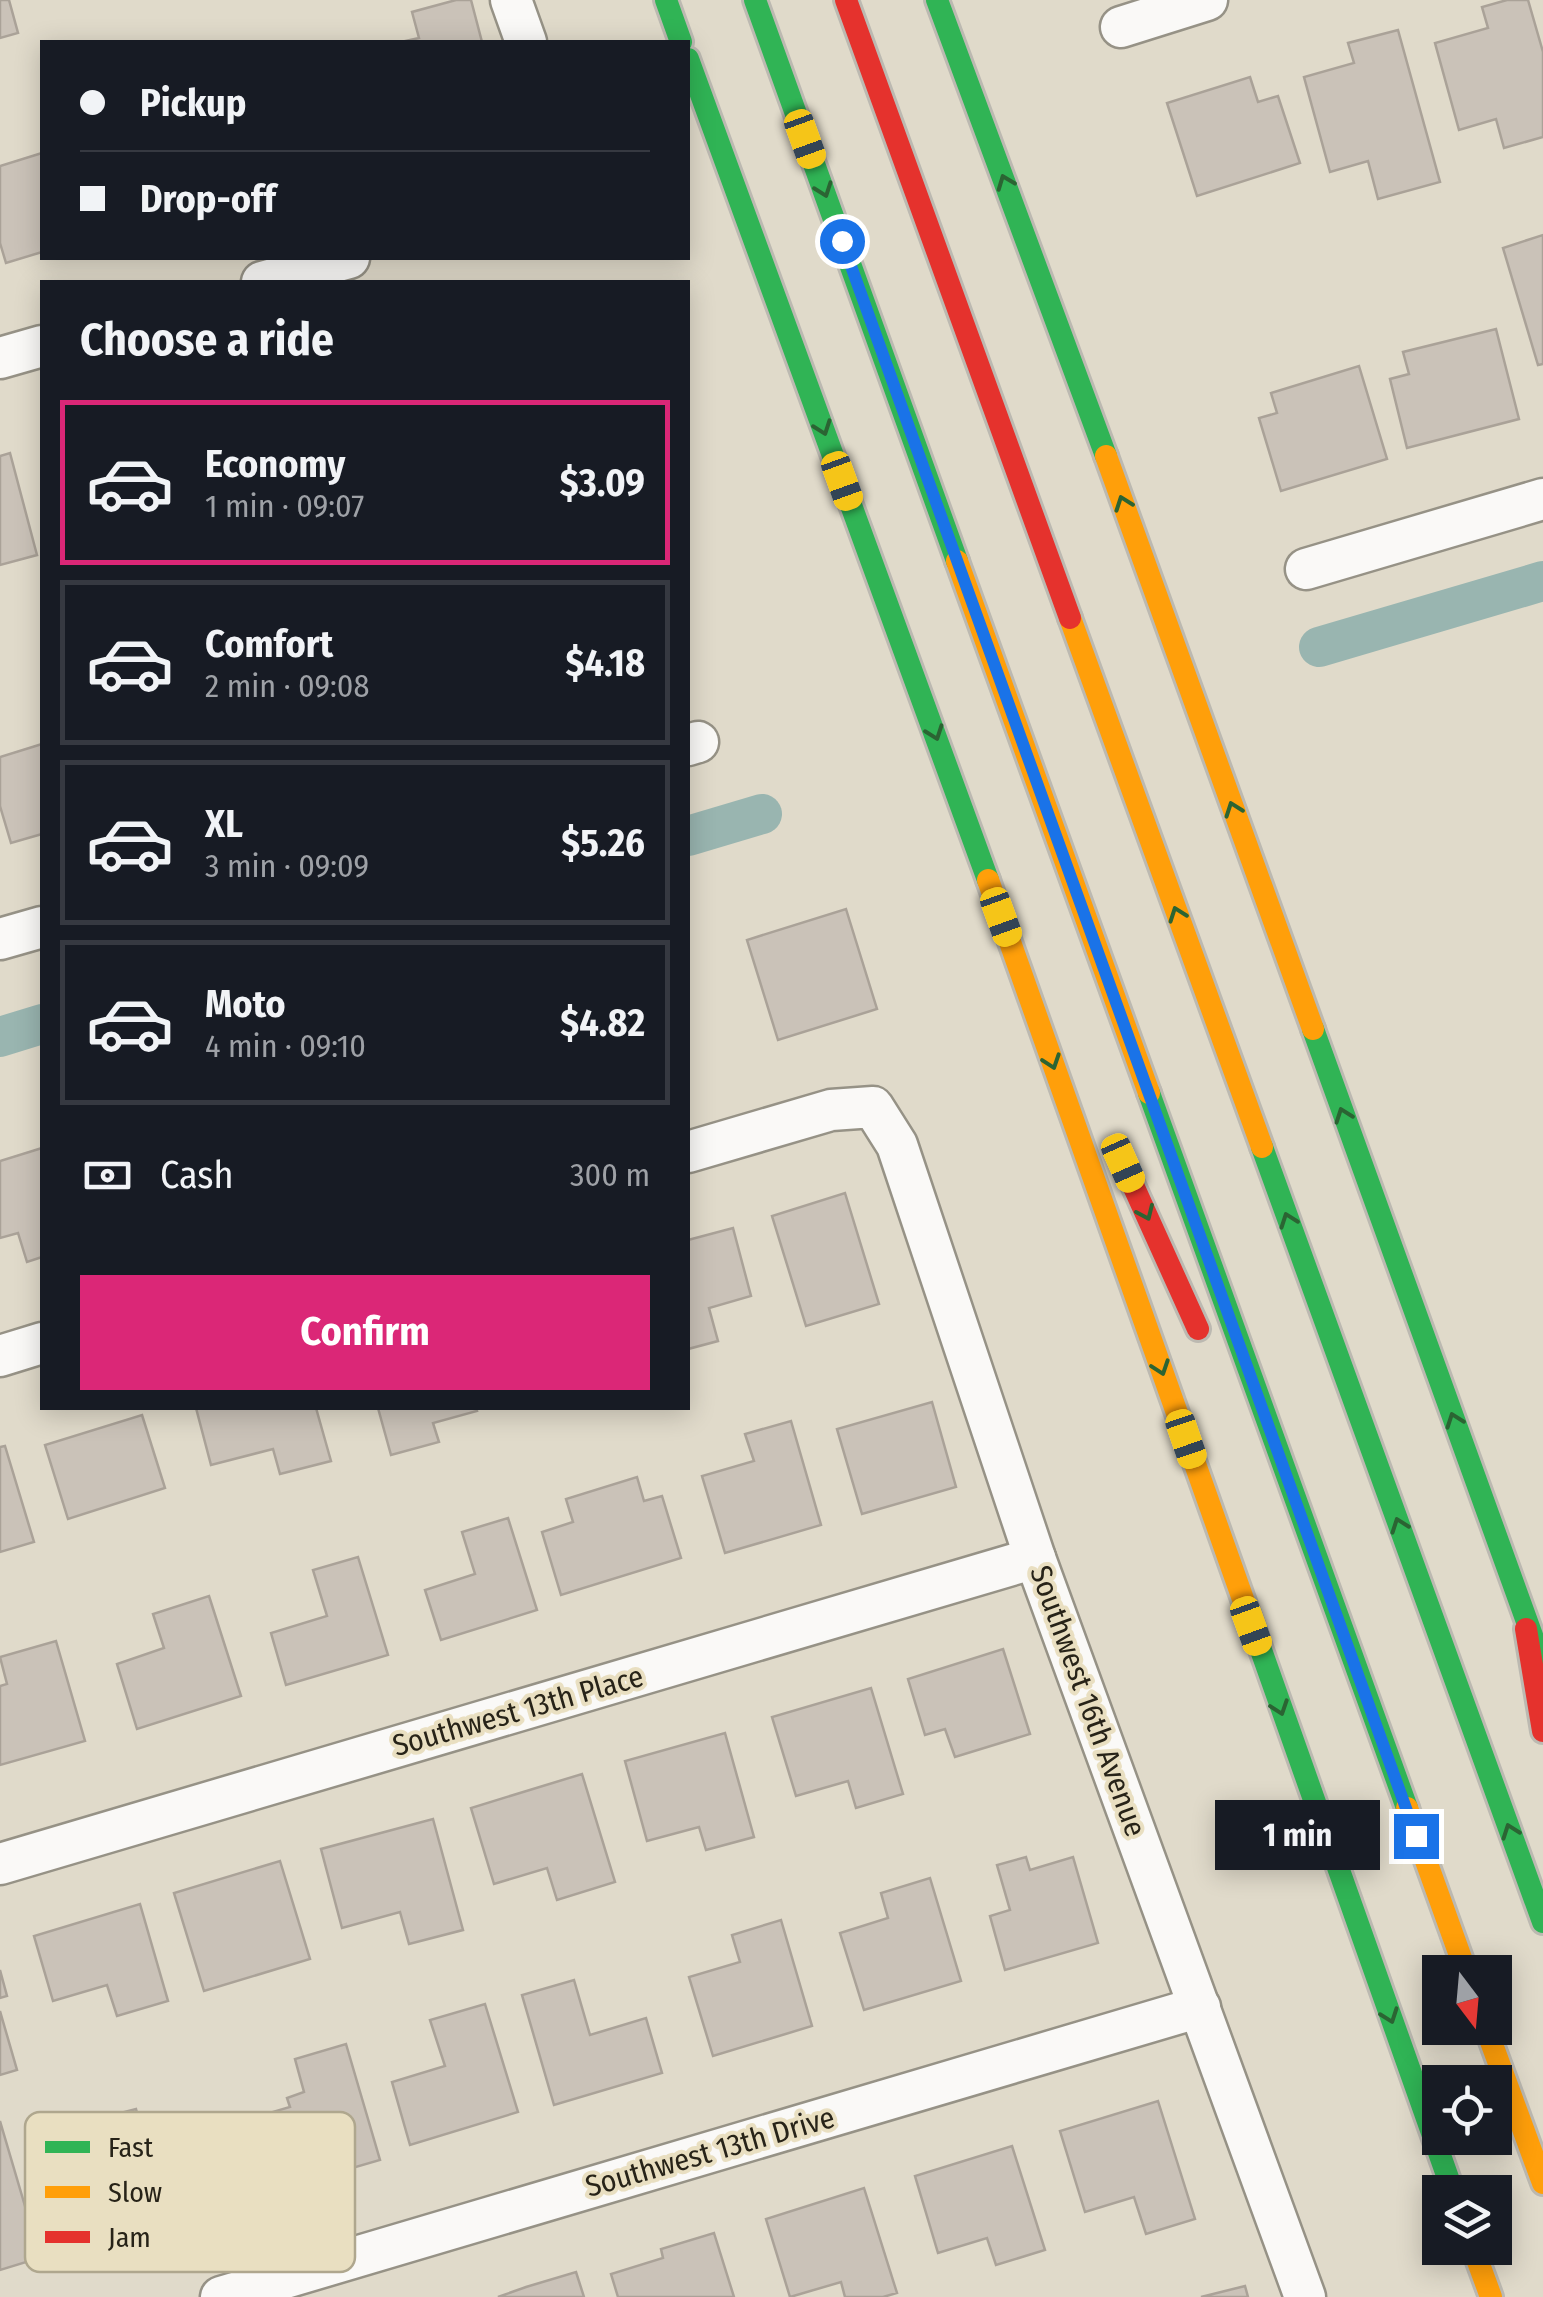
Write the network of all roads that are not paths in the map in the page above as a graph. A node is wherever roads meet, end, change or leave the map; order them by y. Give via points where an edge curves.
1 (510, 0) edge
2 (666, 0) edge
3 (754, 0) edge
4 (846, 0) edge
5 (937, 0) edge
6 (1208, 0) edge
7 (1121, 26) dead end
8 (525, 40) edge
9 (681, 40) edge
10 (690, 64) edge
11 (341, 260) edge
12 (269, 280) edge
13 (40, 347) edge
14 (0, 358) edge
15 (1543, 499) edge
16 (1306, 569) dead end
17 (962, 805) junction
18 (40, 928) edge
19 (0, 939) edge
20 (1075, 1056) dead end
21 (1107, 1128) dead end
22 (690, 1151) edge
23 (1204, 1342) dead end
24 (40, 1344) edge
25 (0, 1356) edge
26 (1261, 1468) dead end
27 (1036, 1558) junction
28 (1523, 1611) junction
29 (1543, 1666) edge
30 (1366, 1700) junction
31 (1543, 1730) edge
32 (0, 1864) edge
33 (1543, 1922) edge
34 (1460, 1955) edge
35 (1200, 2007) junction
36 (1492, 2045) edge
37 (1447, 2175) edge
38 (1543, 2184) edge
39 (355, 2257) edge
40 (1479, 2265) edge
41 (305, 2272) edge
42 (221, 2297) edge
43 (1305, 2297) edge
44 (1491, 2297) edge

1 - 8 street
2 - 9 highway
3 -> 30 highway
33 -> 4 highway
28 -> 5 highway
6 - 7 street
10 -> 17 highway
11 - 12 street
13 - 14 street
15 - 16 street
17 - 20 highway
17 -> 37 highway
18 - 19 street
21 -> 23 highway
22 - 27 street, Southwest 16th Avenue via 831,1110 872,1106 896,1145
24 - 25 street
26 - 30 highway
27 - 32 street, Southwest 13th Place
27 - 35 street, Southwest 16th Avenue
28 - 29 highway
28 - 31 highway
30 - 34 highway
35 - 39 street, Southwest 13th Drive
35 - 43 street, Southwest 16th Avenue
36 - 38 highway
40 - 44 highway
41 - 42 street, Southwest 13th Drive

